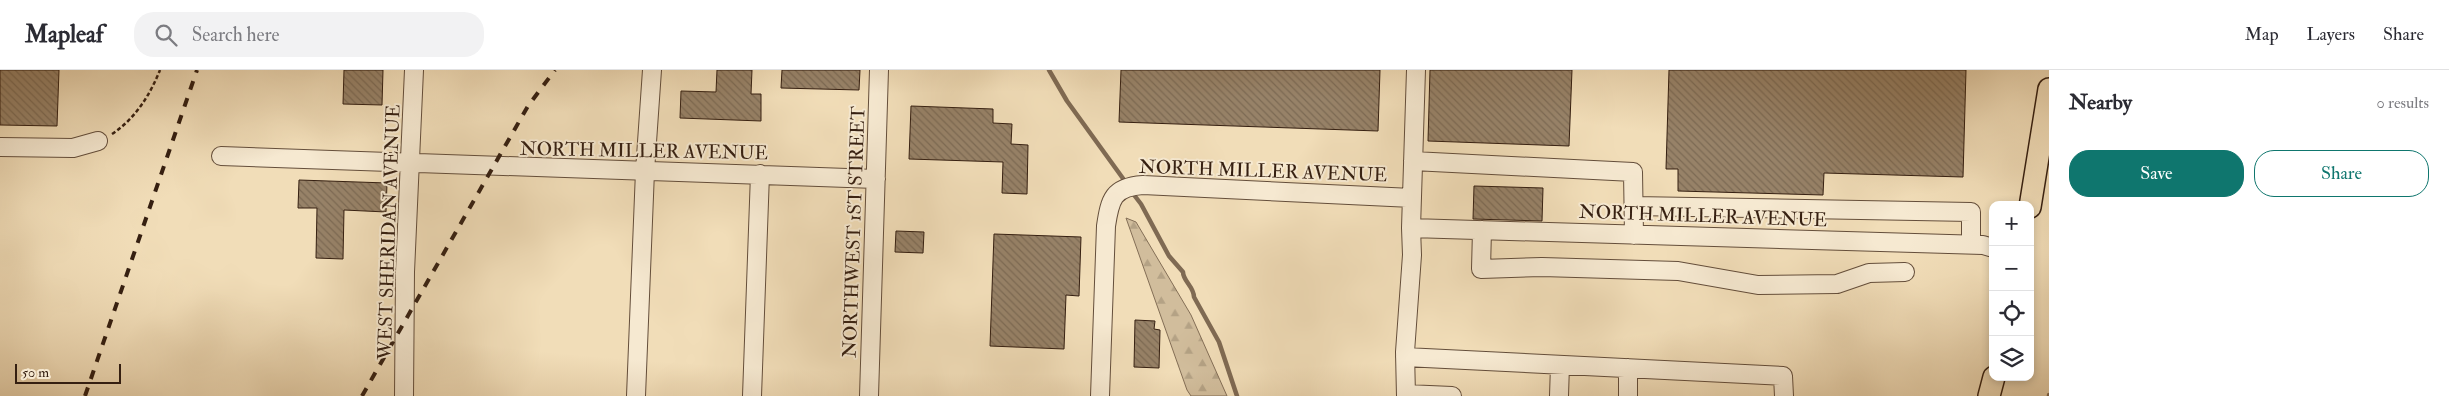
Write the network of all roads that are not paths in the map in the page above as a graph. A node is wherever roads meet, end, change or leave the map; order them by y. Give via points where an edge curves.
1 (414, 70) edge
2 (652, 70) edge
3 (879, 70) edge
4 (1416, 70) edge
5 (2049, 89) edge
6 (98, 141) road end
7 (0, 147) edge
8 (221, 156) dead end
9 (1413, 161) junction
10 (410, 164) junction
11 (645, 171) junction
12 (760, 174) junction
13 (876, 180) junction
14 (1412, 198) junction
15 (2031, 201) edge
16 (1634, 206) junction
17 (1411, 228) junction
18 (1482, 230) junction
19 (1634, 235) junction
20 (1971, 244) junction
21 (1989, 247) edge
22 (1905, 272) dead end
23 (1405, 357) junction
24 (1560, 365) junction
25 (1628, 368) junction
26 (1993, 381) edge
27 (1406, 395) edge
28 (404, 396) edge
29 (636, 396) edge
30 (752, 396) edge
31 (869, 396) edge
32 (1100, 396) edge
33 (1452, 396) edge
34 (1558, 396) edge
35 (1628, 396) edge
36 (1784, 396) edge
37 (1989, 396) edge

1 - 10 street, WEST SHERIDAN AVENUE
2 - 11 street
3 - 13 street, NORTHWEST 1ST STREET
4 - 9 street
5 - 15 main road
6 - 7 street via 73,148
8 - 10 street, NORTH MILLER AVENUE
9 - 14 street
9 - 16 street via 1633,172
10 - 11 street, NORTH MILLER AVENUE
10 - 28 street, WEST SHERIDAN AVENUE
11 - 12 street, NORTH MILLER AVENUE
11 - 29 street
12 - 13 street, NORTH MILLER AVENUE
12 - 30 street
13 - 31 street, NORTHWEST 1ST STREET
14 - 17 street
14 - 32 street, NORTH MILLER AVENUE via 1143,185 1118,192 1110,201 1106,226
16 - 19 street
16 - 20 street via 1971,212
17 - 18 street, NORTH MILLER AVENUE
17 - 23 street
18 - 19 street, NORTH MILLER AVENUE
18 - 22 street via 1481,269 1542,267 1678,271 1758,285 1837,284 1869,273
19 - 20 street, NORTH MILLER AVENUE
20 - 21 street, NORTH MILLER AVENUE
23 - 24 street
23 - 27 street
24 - 25 street
24 - 34 street
25 - 35 street
25 - 36 street via 1783,376
26 - 37 main road
27 - 33 street

